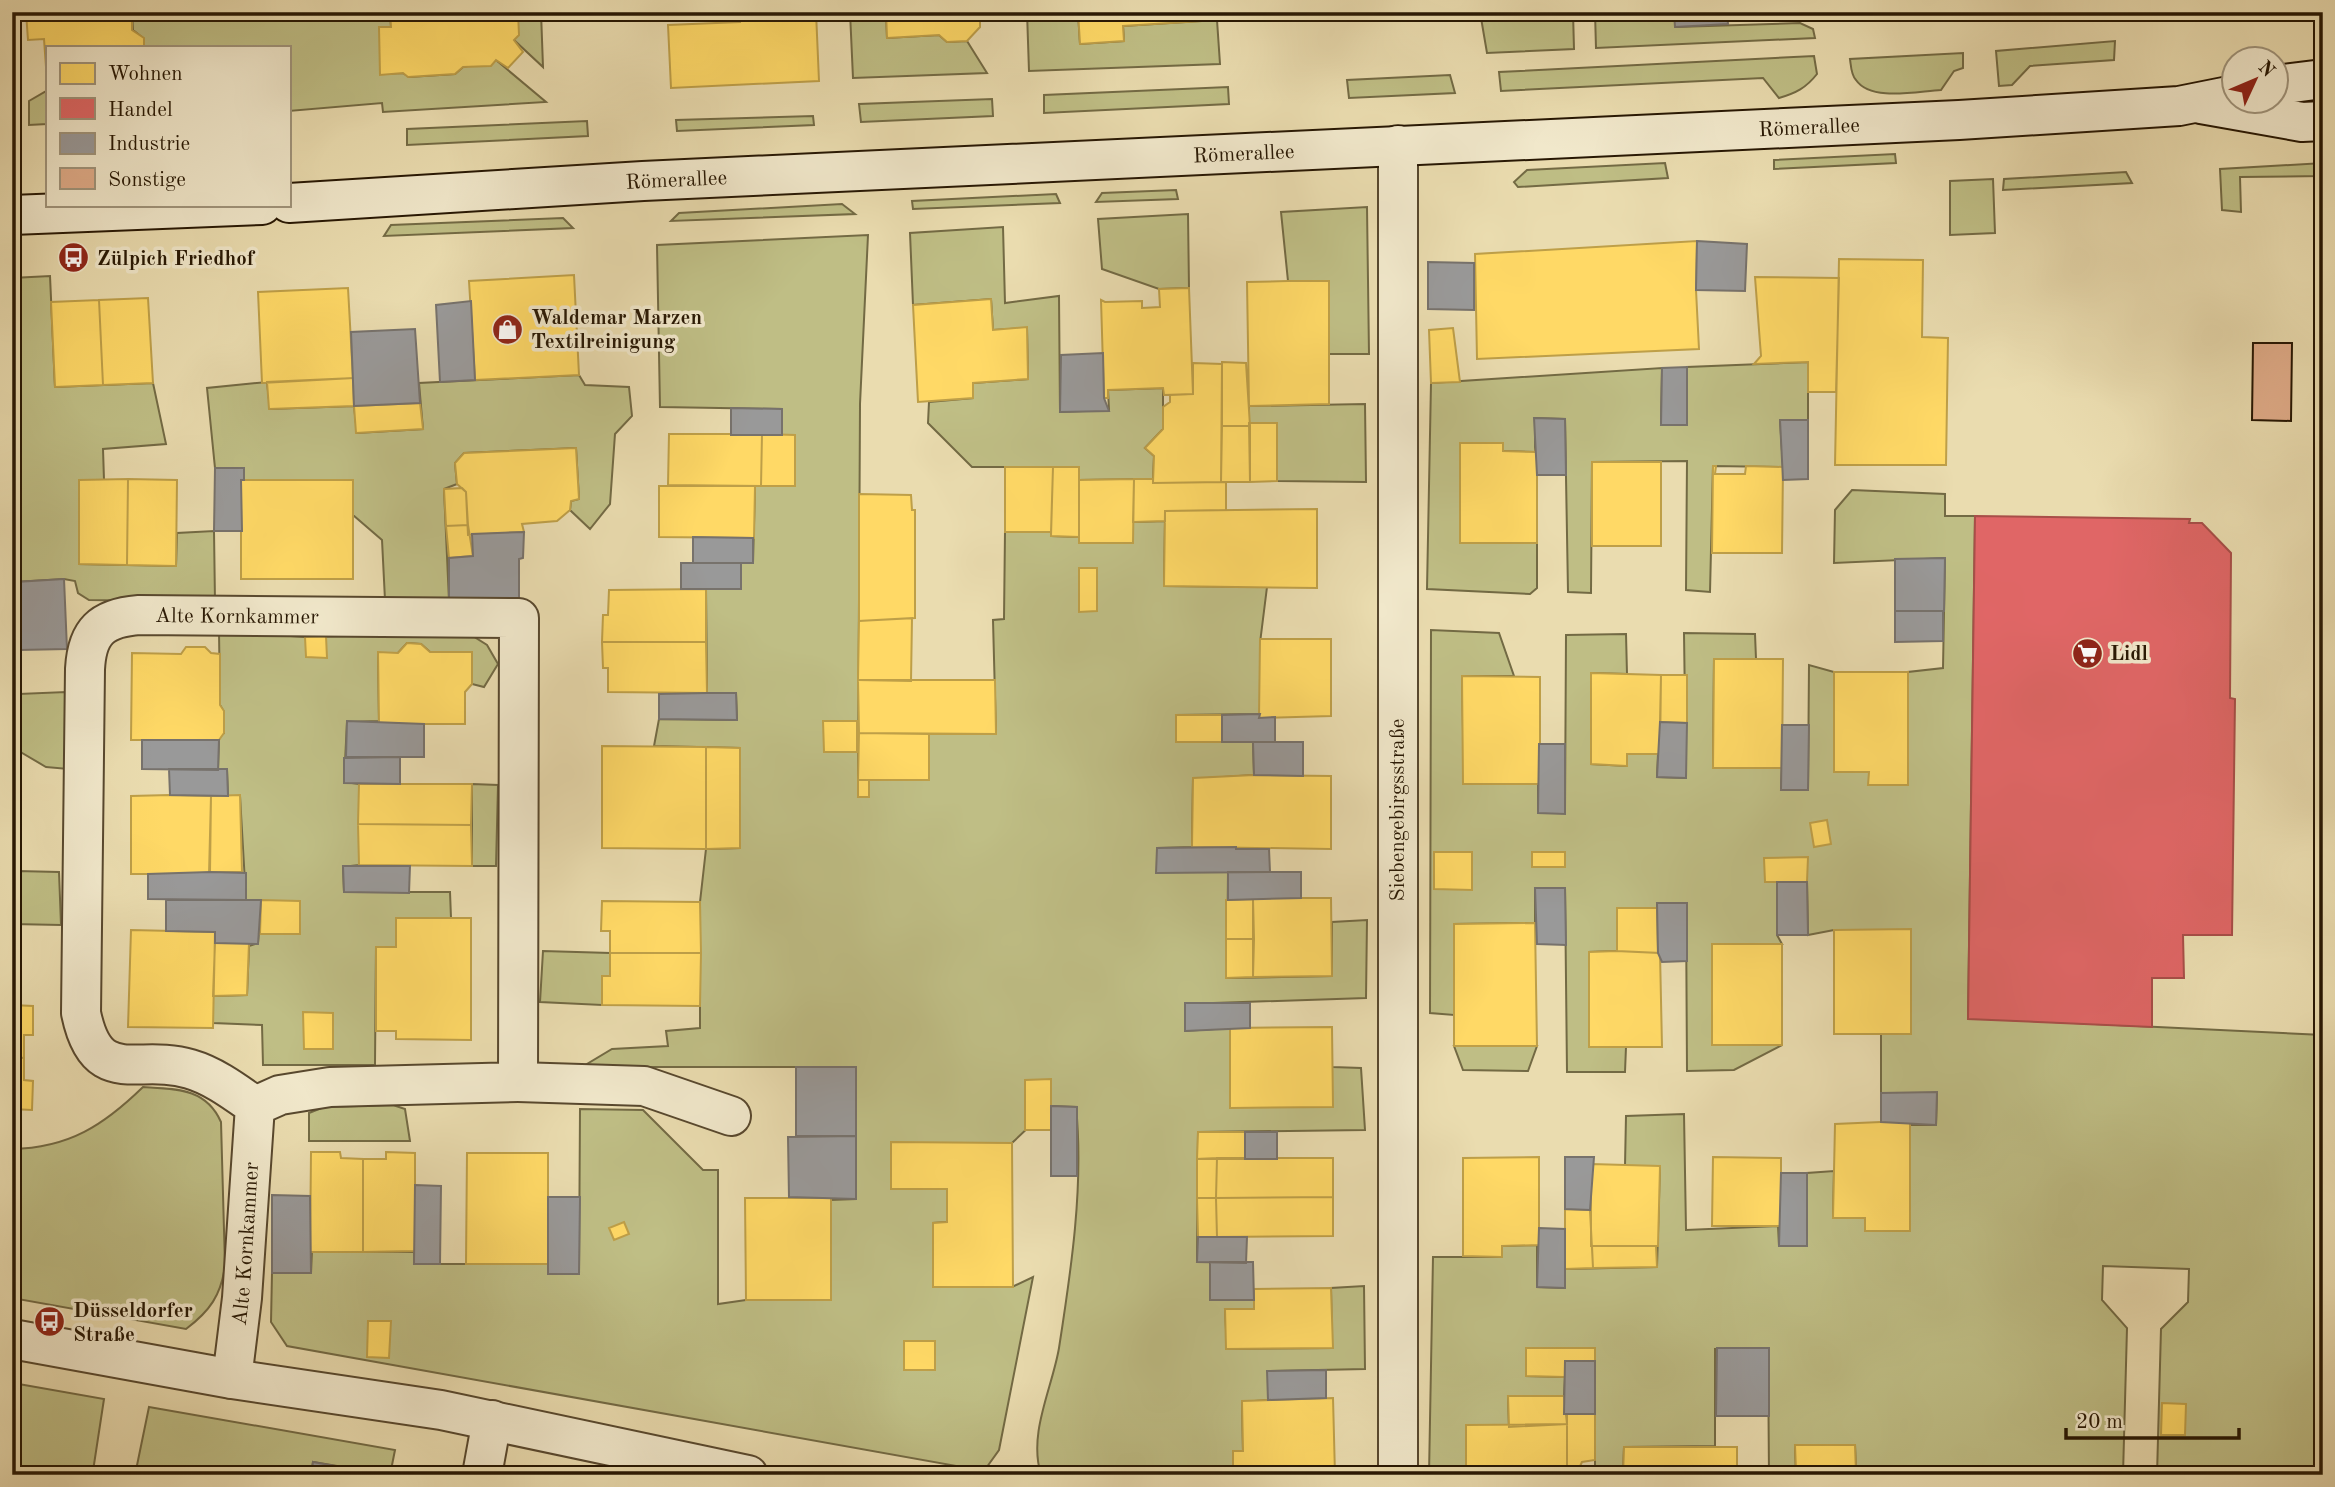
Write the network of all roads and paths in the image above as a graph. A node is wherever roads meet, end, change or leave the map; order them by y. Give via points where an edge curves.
1 (2323, 79) edge
2 (2290, 83) edge
3 (2216, 99) edge
4 (2323, 121) edge
5 (1398, 145) junction
6 (290, 203) edge
7 (237, 206) edge
8 (12, 215) edge
9 (518, 1082) junction
10 (255, 1106) junction
11 (730, 1116) dead end
12 (12, 1339) edge
13 (232, 1379) junction
14 (492, 1420) junction
15 (482, 1475) edge
16 (748, 1475) edge
17 (1398, 1475) edge

1 - 2 street
3 - 4 street, Römerallee via 2302,122
3 - 5 street, Römerallee via 1970,119
5 - 6 street, Römerallee
5 - 17 street, Siebengebirgsstraße
7 - 8 street
9 - 10 street via 330,1087 280,1095
9 - 10 street, Alte Kornkammer via 519,618 121,617 95,633 85,662 81,979 85,1029 96,1052 115,1065 190,1069
9 - 11 street via 644,1086
10 - 13 street, Alte Kornkammer
12 - 13 street
13 - 14 street
14 - 15 street
14 - 16 street

